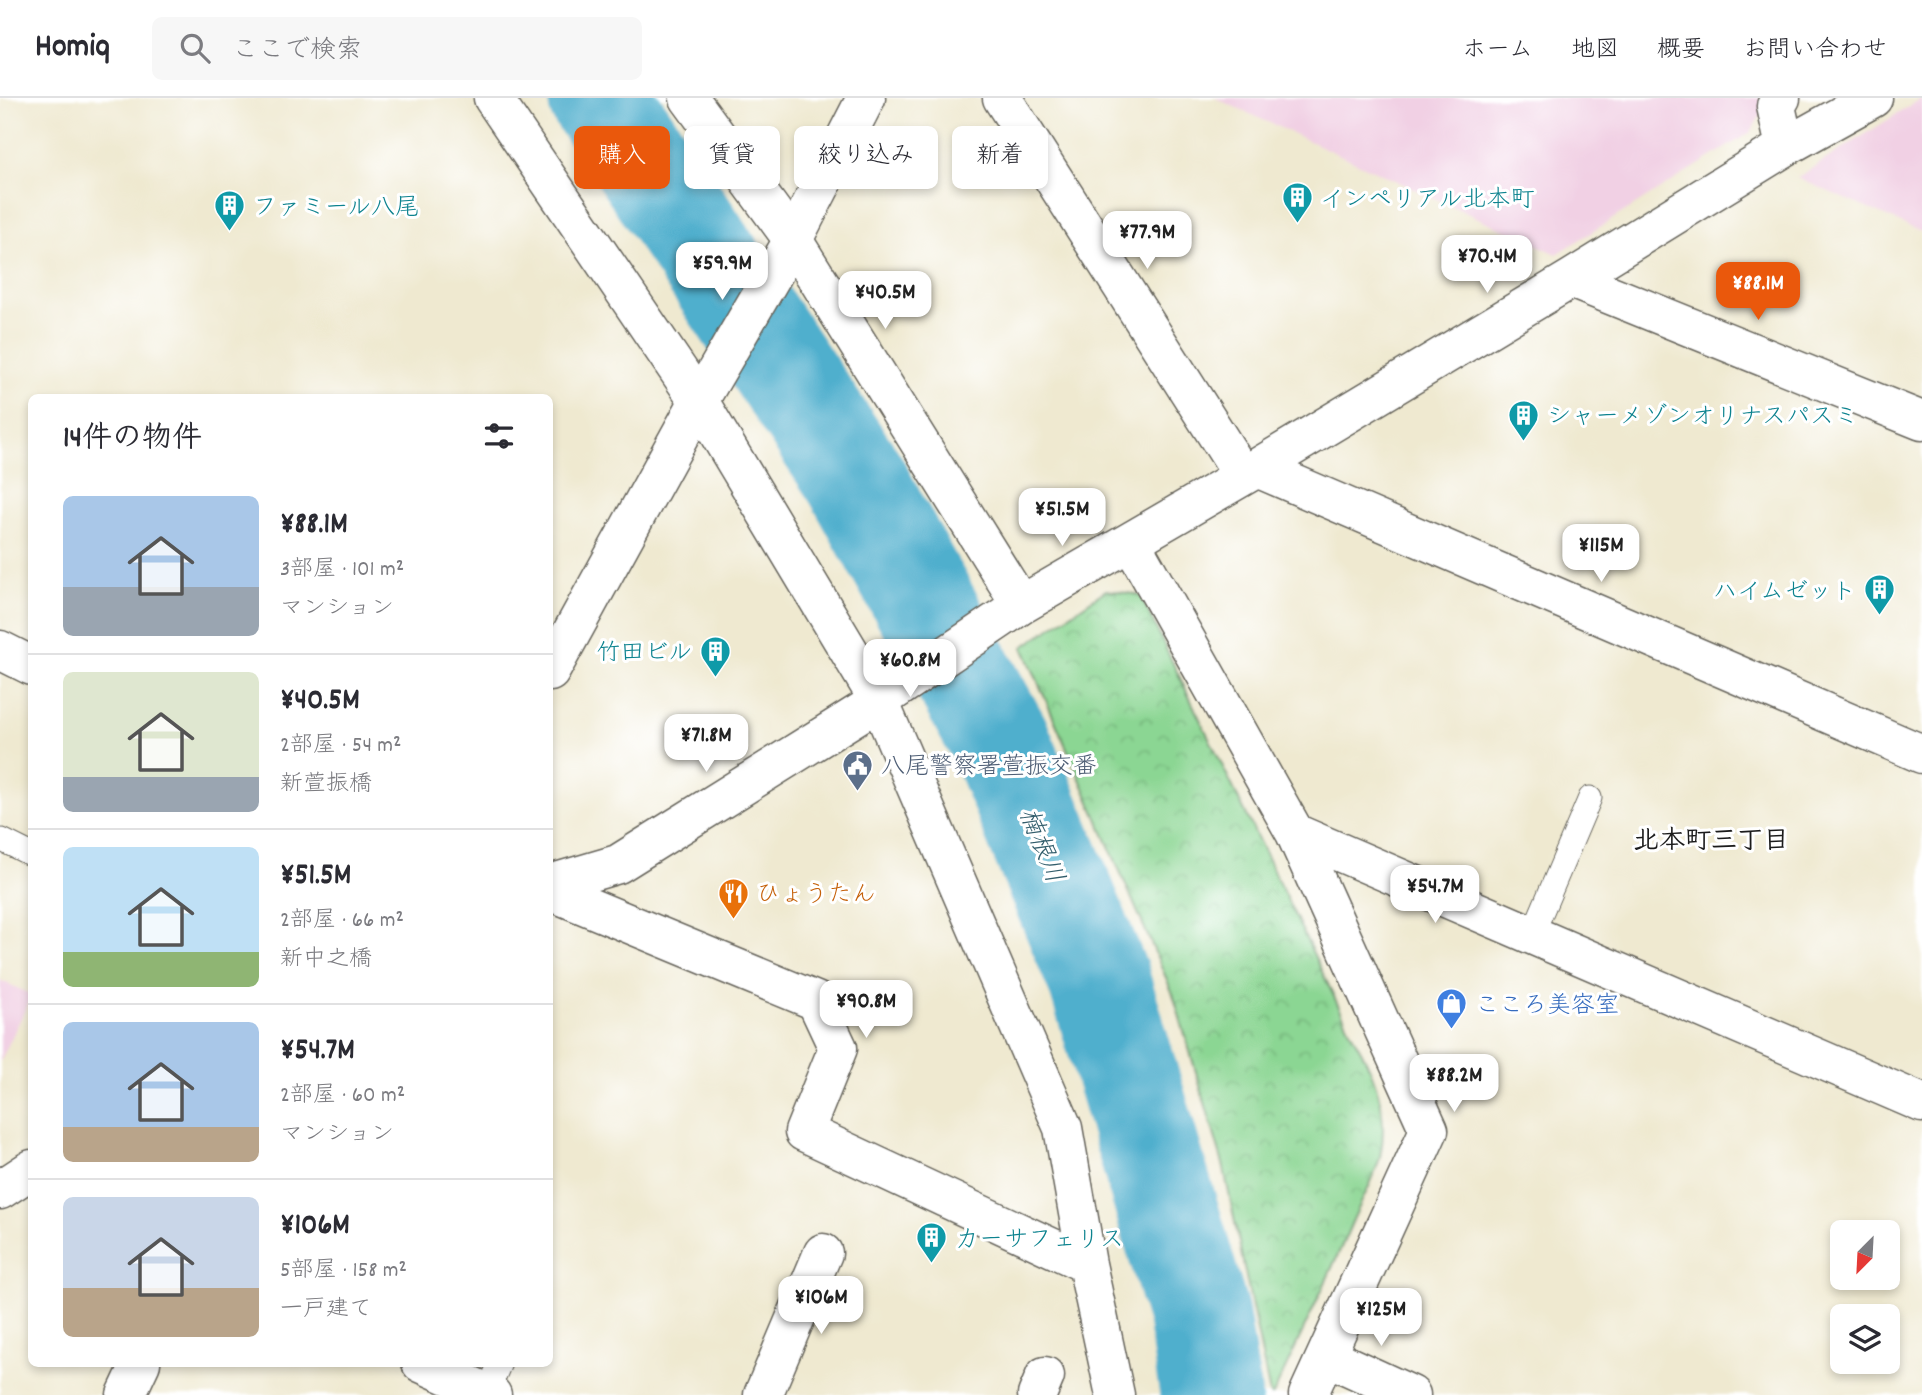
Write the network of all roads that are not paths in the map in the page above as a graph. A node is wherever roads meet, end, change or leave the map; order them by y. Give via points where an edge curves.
1 (492, 98) edge
2 (690, 98) edge
3 (866, 98) edge
4 (1002, 98) edge
5 (1781, 98) edge
6 (1873, 98) edge
7 (1785, 148) junction
8 (787, 249) junction
9 (1571, 279) junction
10 (707, 388) junction
11 (1922, 421) edge
12 (1250, 472) junction
13 (1131, 542) junction
14 (1021, 605) junction
15 (0, 650) edge
16 (28, 664) edge
17 (553, 667) edge
18 (878, 701) junction
19 (1922, 754) edge
20 (1590, 798) dead end
21 (1295, 833) junction
22 (2, 840) dead end
23 (28, 853) edge
24 (553, 883) edge
25 (553, 892) edge
26 (1532, 934) junction
27 (1922, 1103) edge
28 (28, 1172) edge
29 (0, 1190) edge
30 (823, 1253) dead end
31 (1087, 1264) junction
32 (1326, 1356) junction
33 (139, 1367) edge
34 (435, 1367) edge
35 (493, 1384) edge
36 (126, 1395) edge
37 (763, 1395) edge
38 (1115, 1395) edge
39 (1308, 1395) edge
40 (1411, 1395) edge

1 - 10 street
2 - 8 street
3 - 8 street
4 - 12 street
5 - 7 street via 1776,106
6 - 7 street
7 - 9 street
8 - 10 street
8 - 14 street
9 - 11 street
9 - 12 street
10 - 17 street
10 - 18 street
12 - 13 street
12 - 19 street
13 - 14 street
13 - 21 street
14 - 18 street
15 - 16 street
18 - 24 street via 618,864
18 - 31 street via 1063,1128
20 - 26 lane
21 - 26 street
21 - 32 street via 1429,1130
22 - 23 lane
25 - 31 street via 816,1001 838,1048 804,1132
26 - 27 street
28 - 29 street
30 - 37 street
31 - 38 street
32 - 39 street
32 - 40 street
33 - 36 street
34 - 35 street

